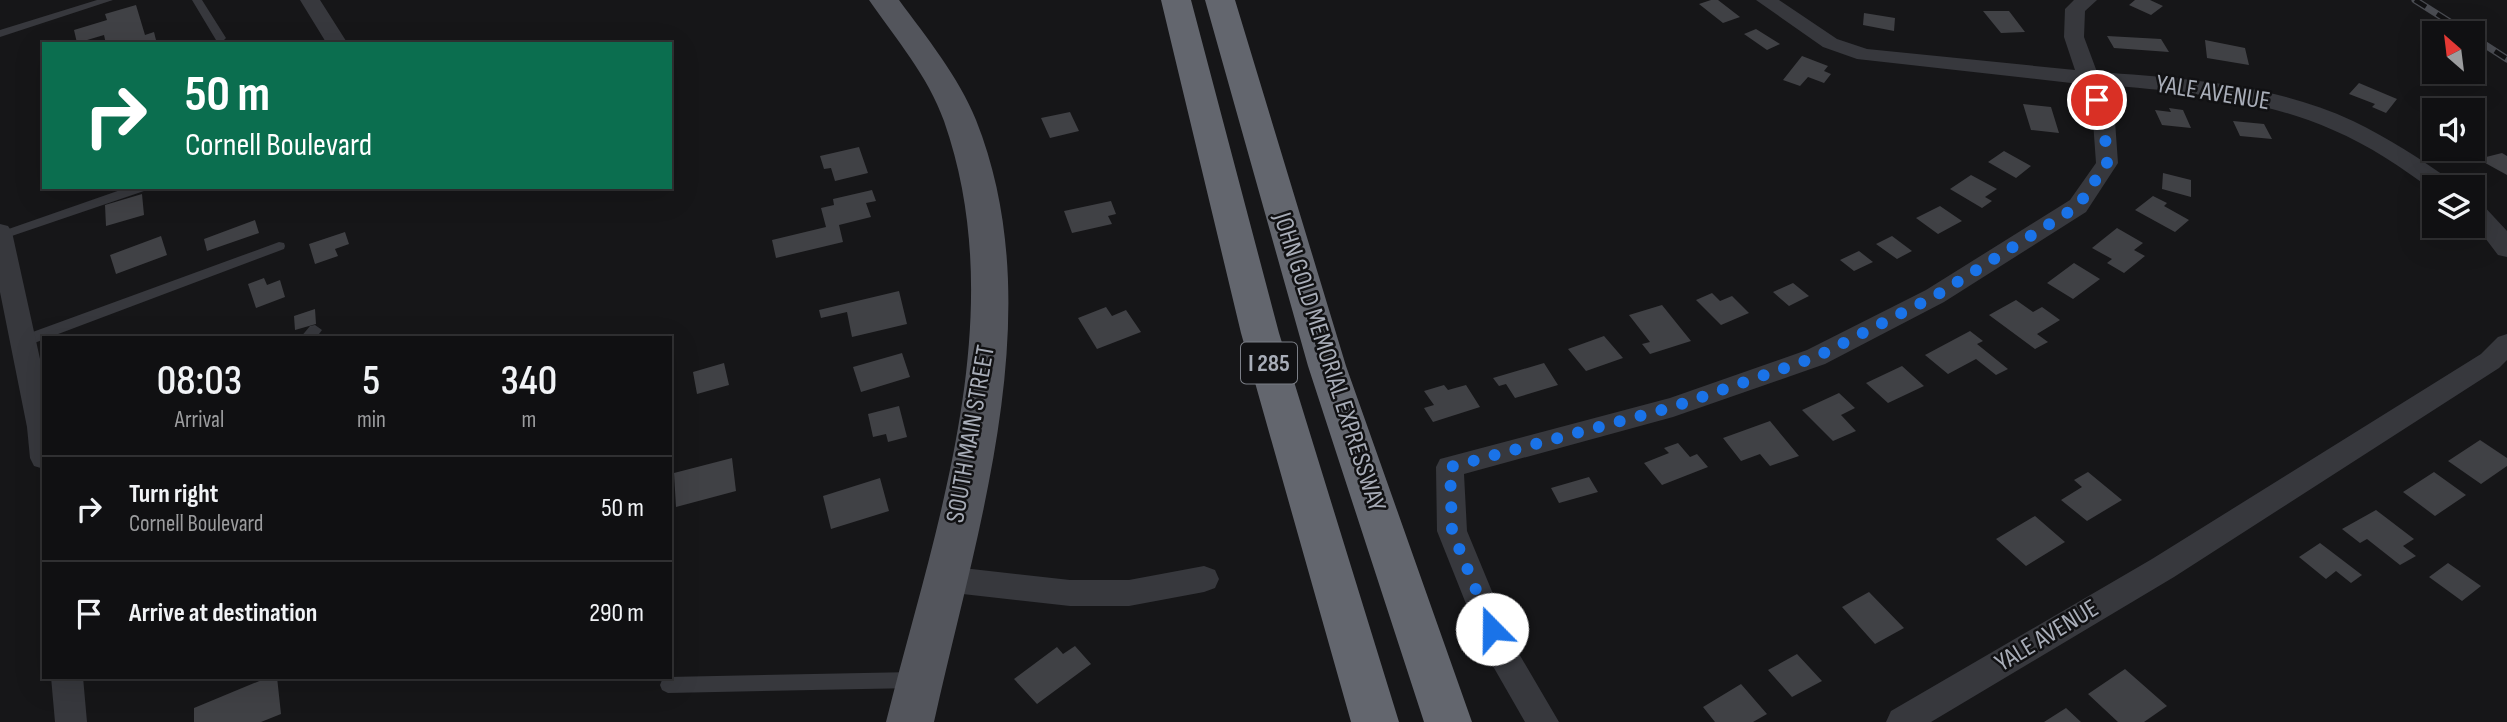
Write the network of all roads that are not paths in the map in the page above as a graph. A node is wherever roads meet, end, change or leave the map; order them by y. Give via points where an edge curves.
1 (108, 0) edge
2 (197, 0) edge
3 (310, 0) edge
4 (884, 0) edge
5 (1176, 0) edge
6 (1220, 0) edge
7 (1766, 0) edge
8 (2054, 0) edge
9 (2081, 5) edge
10 (0, 34) edge
11 (220, 38) dead end
12 (337, 42) edge
13 (2089, 78) junction
14 (2426, 175) edge
15 (137, 189) edge
16 (2485, 220) edge
17 (0, 234) edge
18 (279, 246) dead end
19 (2507, 248) edge
20 (24, 341) junction
21 (2507, 344) edge
22 (42, 437) edge
23 (1450, 467) joint
24 (945, 579) junction
25 (1204, 579) dead end
26 (67, 679) edge
27 (919, 680) junction
28 (668, 685) dead end
29 (71, 722) edge
30 (910, 722) edge
31 (1375, 722) edge
32 (1448, 722) edge
33 (1543, 722) edge
34 (1902, 722) edge

1 - 10 lane
2 - 11 lane
3 - 12 street
4 - 24 main road, SOUTH MAIN STREET via 930,64 960,120 976,166 989,241 989,340 983,393
5 - 31 highway, JOHN GOLD MEMORIAL EXPRESSWAY / I 285 via 1260,333
6 - 32 highway, JOHN GOLD MEMORIAL EXPRESSWAY / I 285 via 1327,366
7 - 13 street, YALE AVENUE via 1829,43 1864,55
8 - 9 street
9 - 13 street via 2074,37
13 - 14 street, YALE AVENUE via 2212,88 2273,101 2374,141
13 - 23 street via 2104,121 2107,163 2078,206 1935,296 1816,357 1673,407
15 - 17 lane
16 - 19 street
17 - 20 street
18 - 20 lane
20 - 22 street
21 - 34 street, YALE AVENUE via 2490,361 2163,568
23 - 33 street via 1452,531 1502,654
24 - 25 street via 1070,593 1129,593
24 - 27 main road, SOUTH MAIN STREET
26 - 29 street
27 - 28 lane
27 - 30 main road, SOUTH MAIN STREET

